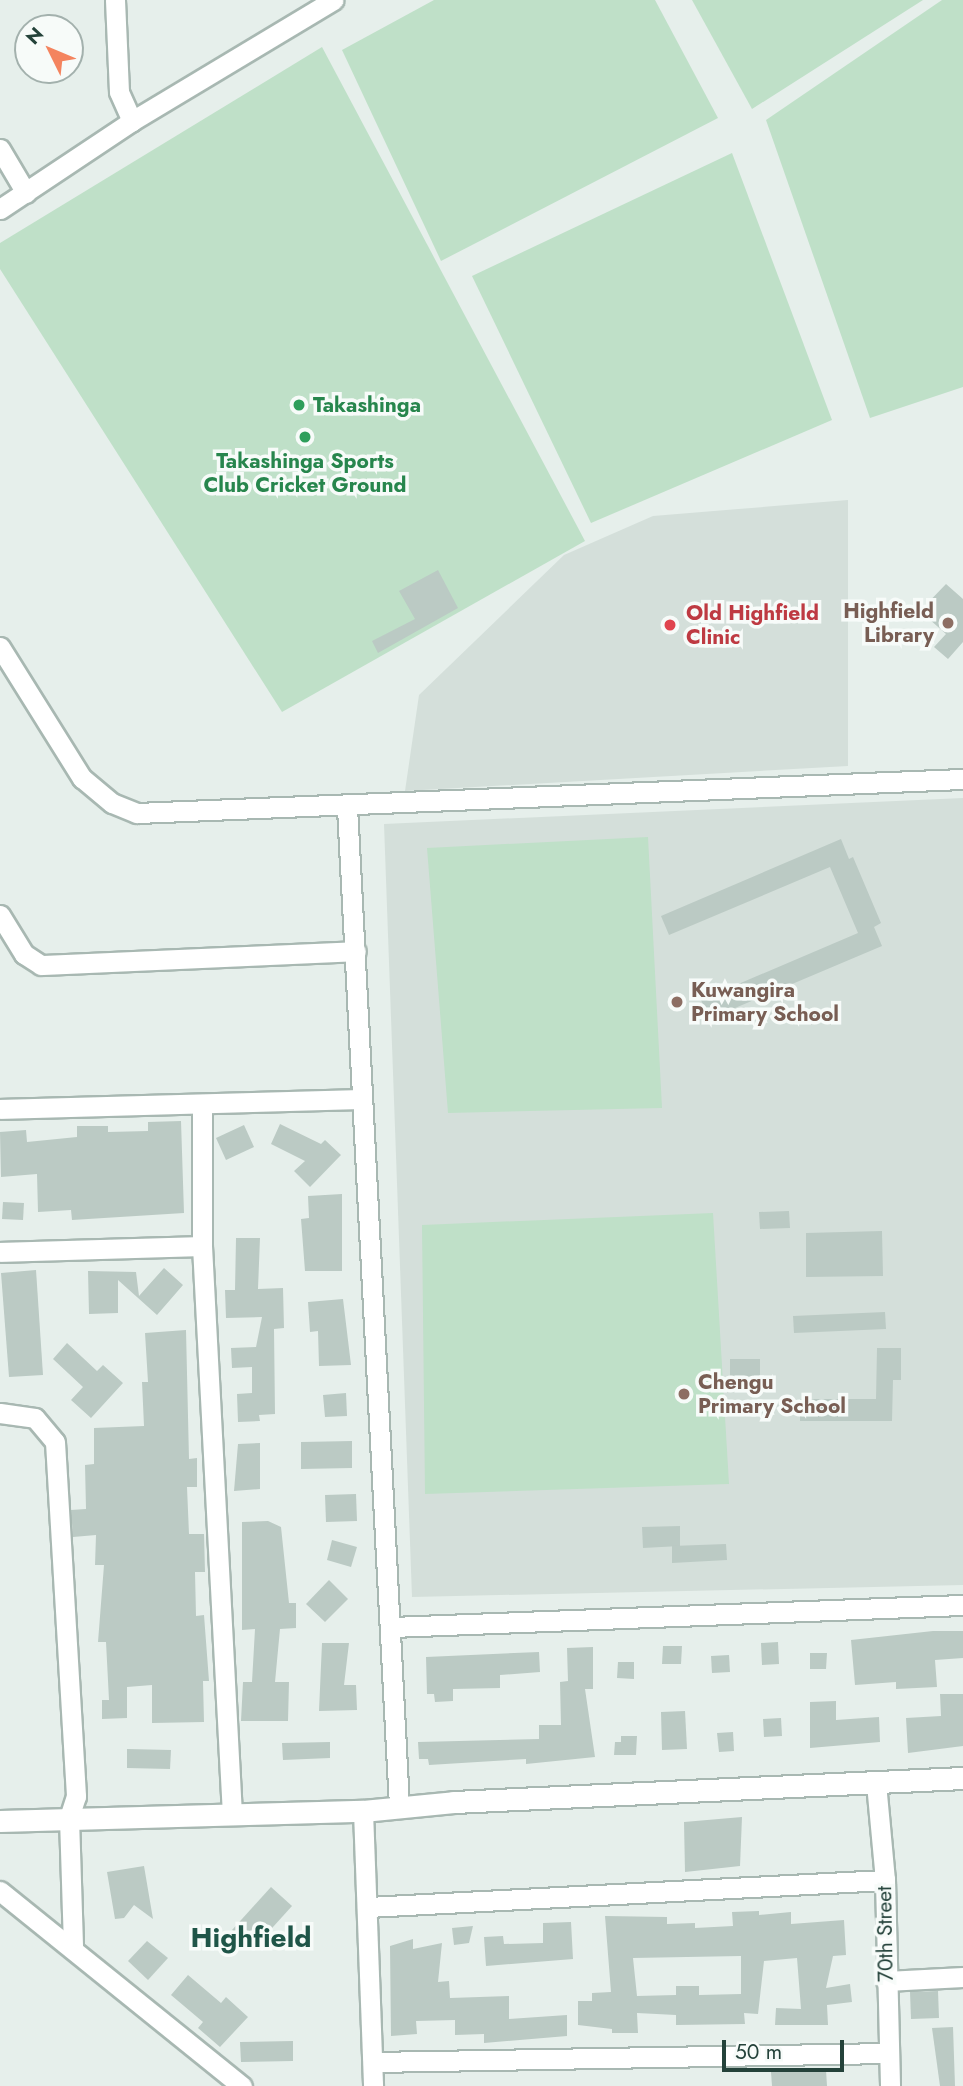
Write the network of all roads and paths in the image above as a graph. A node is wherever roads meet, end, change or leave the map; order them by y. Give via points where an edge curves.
1 (115, 0) edge
2 (333, 0) edge
3 (131, 121) junction
4 (0, 149) edge
5 (26, 193) junction
6 (0, 209) edge
7 (0, 647) edge
8 (963, 779) edge
9 (348, 807) junction
10 (0, 915) edge
11 (356, 951) junction
12 (361, 1098) junction
13 (202, 1105) junction
14 (0, 1109) edge
15 (202, 1246) junction
16 (0, 1252) edge
17 (0, 1413) edge
18 (963, 1605) edge
19 (392, 1627) junction
20 (963, 1778) edge
21 (876, 1783) junction
22 (400, 1806) junction
23 (363, 1811) junction
24 (232, 1814) junction
25 (69, 1818) junction
26 (0, 1821) edge
27 (885, 1880) junction
28 (0, 1891) edge
29 (368, 1907) junction
30 (73, 1948) junction
31 (963, 1977) edge
32 (886, 1981) junction
33 (887, 2053) junction
34 (373, 2062) junction
35 (242, 2086) edge
36 (373, 2086) edge
37 (890, 2086) edge

1 - 3 street via 119,92
2 - 3 street
3 - 5 street
4 - 5 street
5 - 6 street
7 - 9 street via 82,778 112,803 136,813
8 - 9 street
9 - 11 street
10 - 11 street via 24,954 41,965
11 - 12 street
12 - 13 street
12 - 19 street
13 - 14 street
13 - 15 street
15 - 16 street
15 - 24 street
17 - 25 street via 35,1418 55,1442 76,1796
18 - 19 street
19 - 22 street
20 - 21 street
21 - 22 street
21 - 27 street, 70th Street
22 - 23 street
23 - 24 street
23 - 29 street
24 - 25 street
25 - 26 street
25 - 30 street
27 - 29 street
27 - 32 street, 70th Street
28 - 30 street
29 - 34 street
30 - 35 street
31 - 32 street
32 - 33 street, 70th Street
33 - 34 street
33 - 37 street, 70th Street
34 - 36 street

